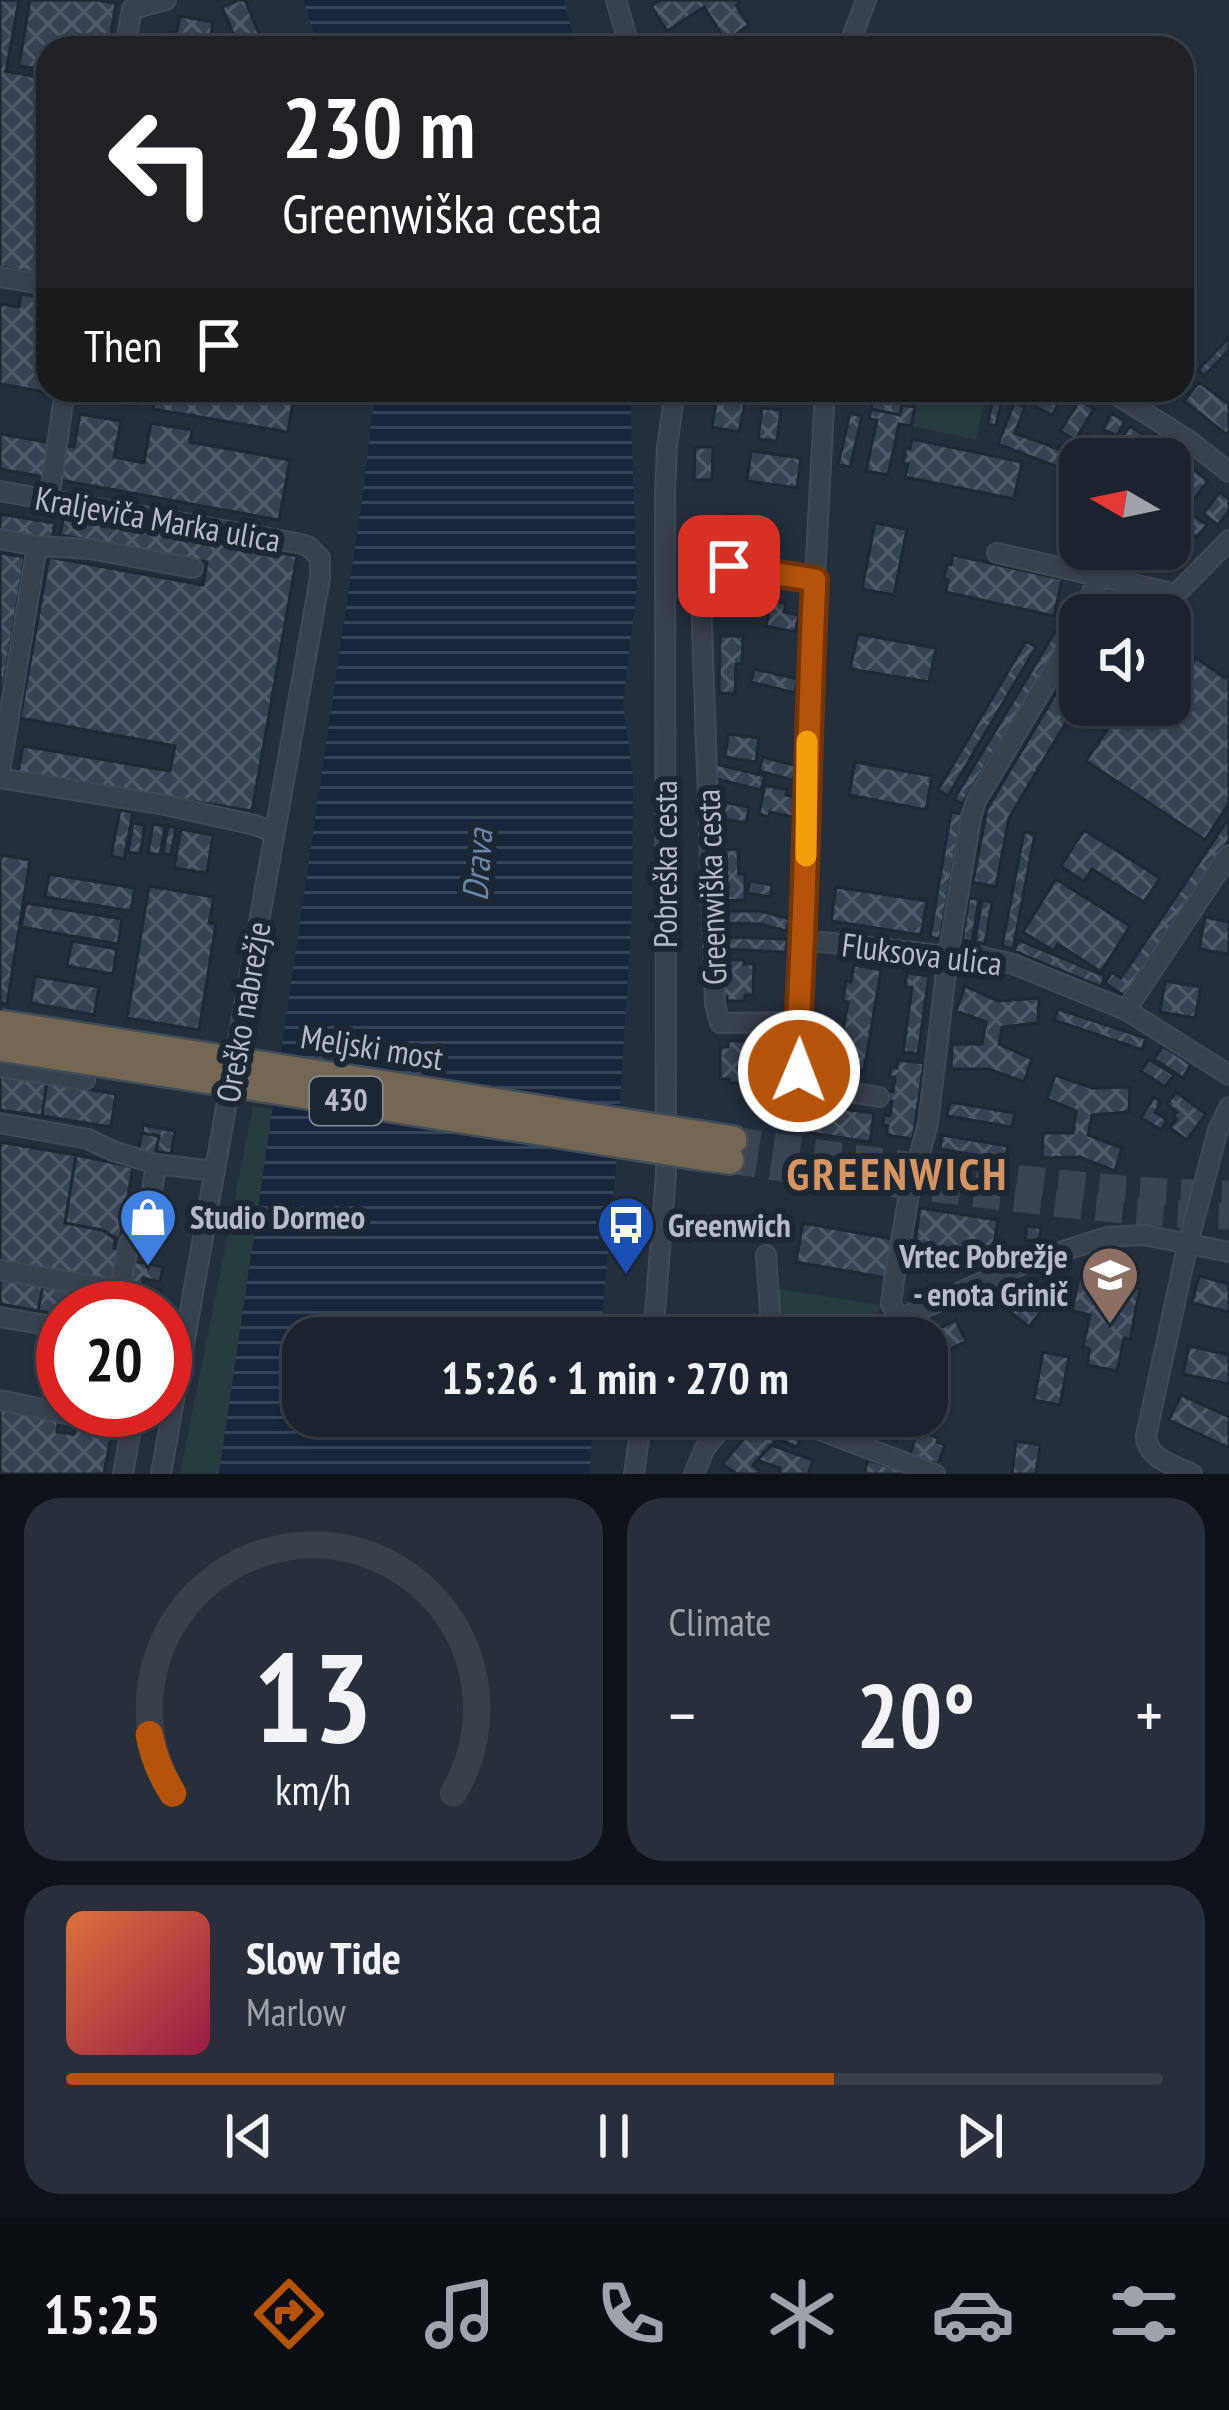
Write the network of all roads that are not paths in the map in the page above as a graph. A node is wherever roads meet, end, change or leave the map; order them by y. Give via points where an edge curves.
1 (166, 0) edge
2 (638, 0) edge
3 (866, 0) edge
4 (619, 9) edge
5 (126, 36) edge
6 (852, 36) edge
7 (0, 277) edge
8 (36, 283) edge
9 (63, 402) edge
10 (673, 402) edge
11 (824, 402) edge
12 (1129, 402) edge
13 (1229, 472) edge
14 (0, 490) edge
15 (49, 499) junction
16 (0, 539) edge
17 (1229, 540) edge
18 (37, 546) junction
19 (315, 551) joint
20 (997, 553) dead end
21 (193, 568) dead end
22 (1099, 576) junction
23 (815, 580) junction
24 (1091, 594) edge
25 (1059, 661) edge
26 (0, 774) edge
27 (275, 833) junction
28 (1229, 855) edge
29 (805, 940) junction
30 (948, 956) junction
31 (1126, 1010) junction
32 (799, 1022) junction
33 (0, 1024) edge
34 (0, 1047) edge
35 (0, 1067) edge
36 (232, 1072) junction
37 (1229, 1075) edge
38 (85, 1080) dead end
39 (879, 1097) dead end
40 (1229, 1107) edge
41 (0, 1123) edge
42 (665, 1138) junction
43 (694, 1144) junction
44 (731, 1150) tunnel mouth
45 (157, 1164) junction
46 (215, 1172) junction
47 (1188, 1243) junction
48 (1229, 1252) edge
49 (766, 1255) dead end
50 (0, 1270) edge
51 (45, 1281) edge
52 (122, 1281) edge
53 (190, 1281) edge
54 (0, 1317) edge
55 (654, 1317) edge
56 (770, 1317) edge
57 (898, 1317) edge
58 (904, 1317) edge
59 (36, 1323) edge
60 (0, 1400) edge
61 (165, 1437) edge
62 (640, 1437) edge
63 (714, 1437) edge
64 (839, 1437) edge
65 (123, 1474) edge
66 (161, 1474) edge
67 (634, 1474) edge
68 (694, 1474) edge
69 (935, 1474) edge
70 (1192, 1474) edge

1 - 5 street via 132,9
2 - 4 street
3 - 6 street
7 - 8 street
9 - 15 street
10 - 42 street, Pobreška cesta via 665,493
11 - 23 street
12 - 13 street
14 - 15 street, Kraljeviča Marka ulica
15 - 19 street, Kraljeviča Marka ulica
16 - 18 street
17 - 22 street via 1176,594
18 - 21 street
18 - 26 street
19 - 27 street, Oreško nabrežje via 320,578
20 - 22 street
22 - 24 street
23 - 29 street
23 - 32 street, Greenwiška cesta via 729,566 702,587 715,1004 720,1023
25 - 30 street via 976,801
26 - 27 street
27 - 36 street, Oreško nabrežje
28 - 31 street
29 - 30 street, Fluksova ulica
29 - 32 street
30 - 31 street, Fluksova ulica via 1013,964
30 - 57 street via 928,1123 892,1295
31 - 37 street, Fluksova ulica
32 - 39 street via 796,1062 809,1085
33 - 43 highway, Meljski most / 430, bridge
34 - 43 highway, Meljski most / 430, bridge
35 - 38 street
36 - 42 street, Meljski most
36 - 46 street, Oreško nabrežje
40 - 47 street
41 - 45 street via 88,1139
42 - 55 street, Pobreška cesta
43 - 44 highway, Meljski most / 430
45 - 46 street
45 - 52 street via 145,1239 130,1243
46 - 53 street, Oreško nabrežje
47 - 48 street
47 - 58 street via 1107,1237
47 - 70 street via 1146,1445
49 - 56 street
50 - 51 street
54 - 59 street
60 - 65 street via 124,1426 130,1434
61 - 66 street, Oreško nabrežje
62 - 67 street
63 - 68 street
64 - 69 street

